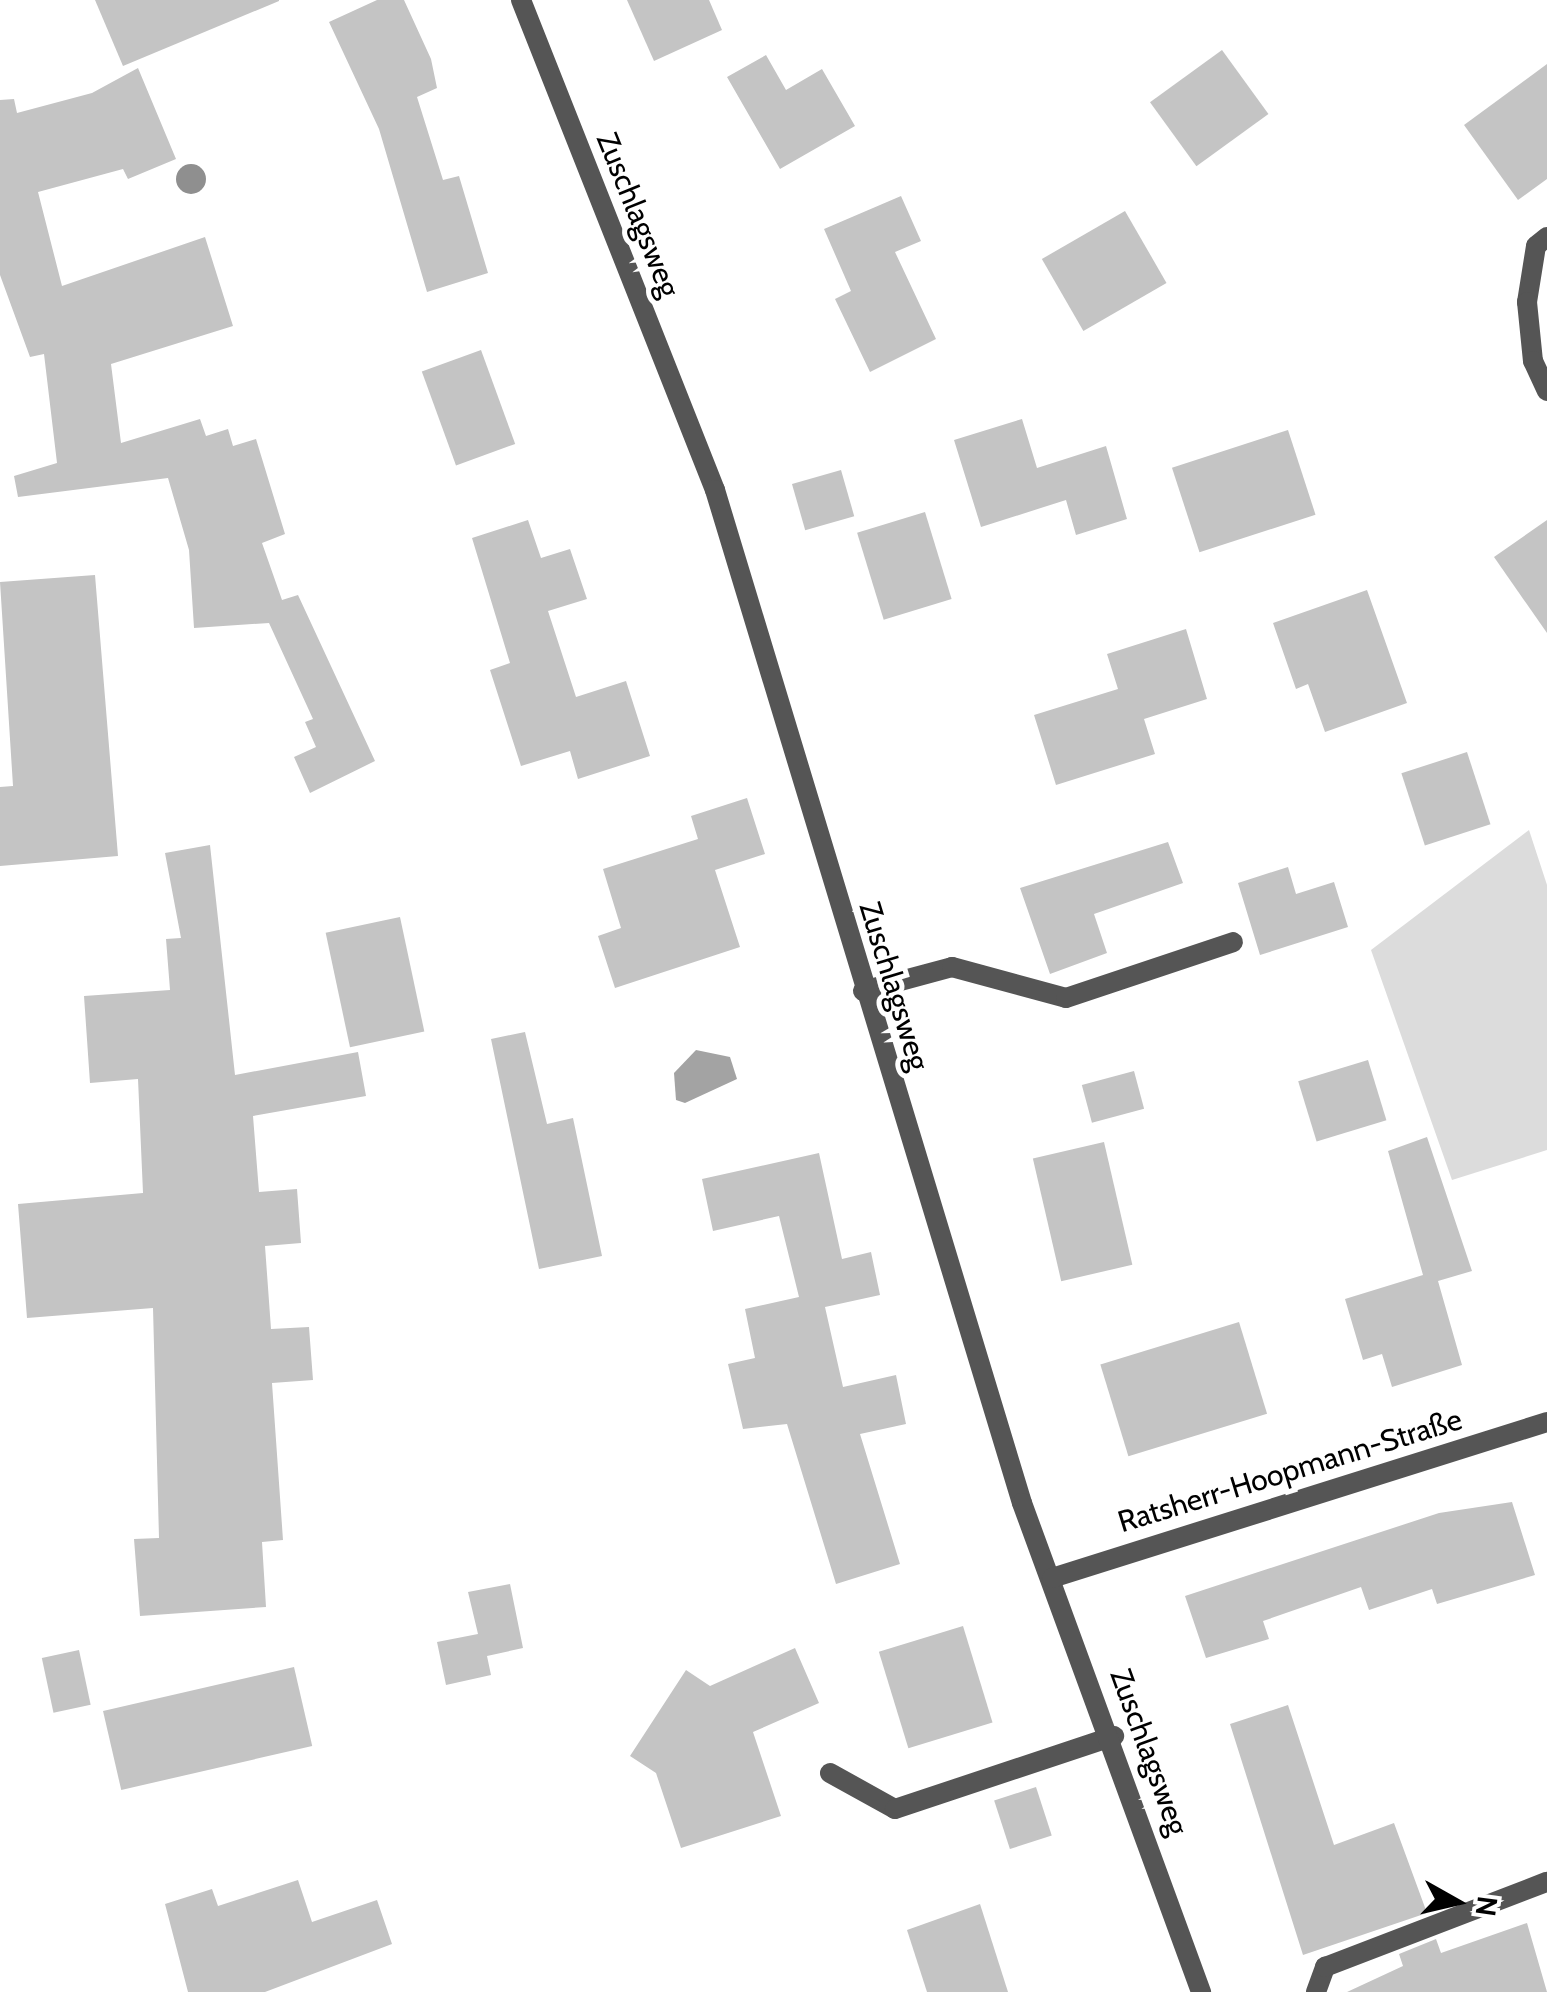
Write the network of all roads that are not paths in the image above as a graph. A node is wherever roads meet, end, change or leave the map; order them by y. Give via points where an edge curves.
1 (521, 0) edge
2 (1547, 237) edge
3 (1547, 391) edge
4 (1233, 942) dead end
5 (863, 991) junction
6 (1547, 1422) edge
7 (1052, 1578) junction
8 (1114, 1736) junction
9 (830, 1773) dead end
10 (1547, 1882) edge
11 (1201, 1992) edge
12 (1316, 1992) edge

1 - 5 street, Zuschlagsweg via 715,490
2 - 3 street via 1536,246 1527,302 1533,360
4 - 5 street via 1066,998 952,966
5 - 7 street, Zuschlagsweg
6 - 7 street, Ratsherr-Hoopmann-Straße
7 - 8 street, Zuschlagsweg
8 - 9 street via 895,1808
8 - 11 street, Zuschlagsweg
10 - 12 street via 1325,1967

